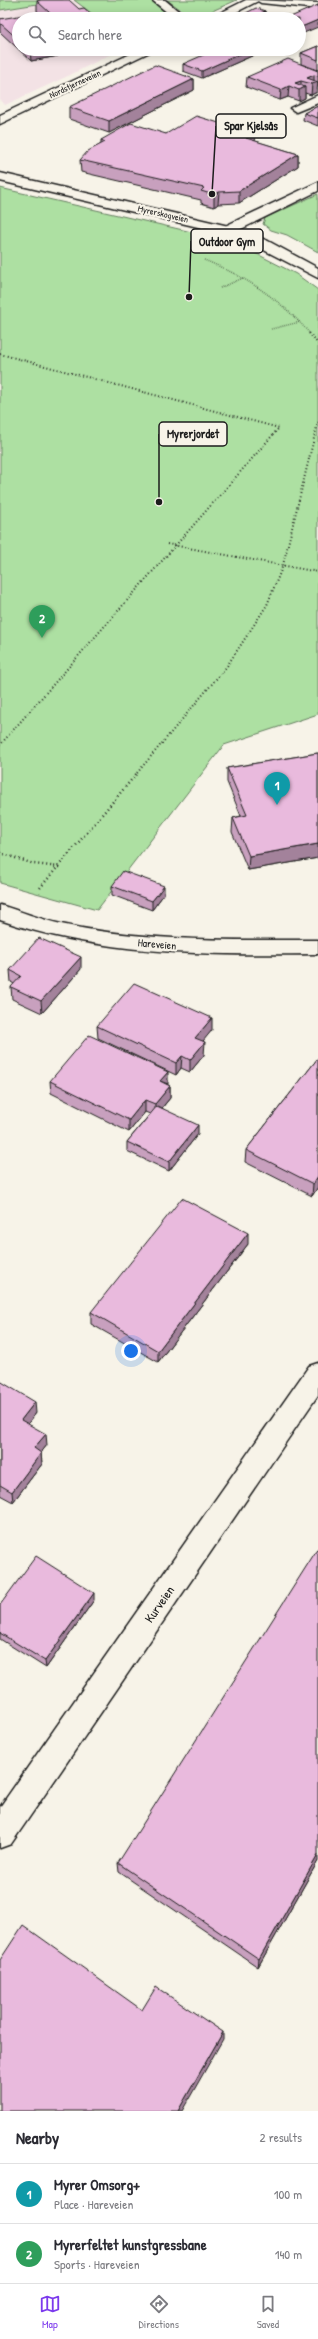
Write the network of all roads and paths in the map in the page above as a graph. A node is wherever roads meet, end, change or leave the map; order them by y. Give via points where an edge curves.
1 (158, 0) edge
2 (255, 0) edge
3 (261, 0) edge
4 (318, 6) edge
5 (173, 12) edge
6 (229, 12) edge
7 (135, 56) edge
8 (318, 99) edge
9 (296, 108) dead end
10 (0, 120) edge
11 (0, 176) edge
12 (318, 186) edge
13 (228, 230) junction
14 (202, 259) dead end
15 (318, 274) edge
16 (243, 278) junction
17 (220, 288) dead end
18 (300, 322) junction
19 (271, 329) dead end
20 (318, 344) edge
21 (0, 354) edge
22 (318, 422) edge
23 (167, 544) dead end
24 (175, 545) junction
25 (283, 565) junction
26 (318, 572) edge
27 (0, 744) edge
28 (0, 853) edge
29 (0, 912) edge
30 (318, 947) edge
31 (318, 1374) edge
32 (0, 1834) edge

1 - 5 street
2 - 6 street
3 - 4 street
7 - 10 street, Nordstjerneveien
8 - 9 street
11 - 13 street, Myrerskogveien
12 - 13 street
13 - 15 street, Myrerskogveien via 263,244
14 - 16 path
16 - 17 path
16 - 18 path
18 - 19 path
18 - 20 path
21 - 24 path via 279,428
22 - 25 path
23 - 24 path
24 - 25 path
24 - 27 path
25 - 26 path
25 - 28 path via 267,605 227,666 59,867 34,864
29 - 30 street, Hareveien via 61,931 150,944
31 - 32 street, Kurveien

